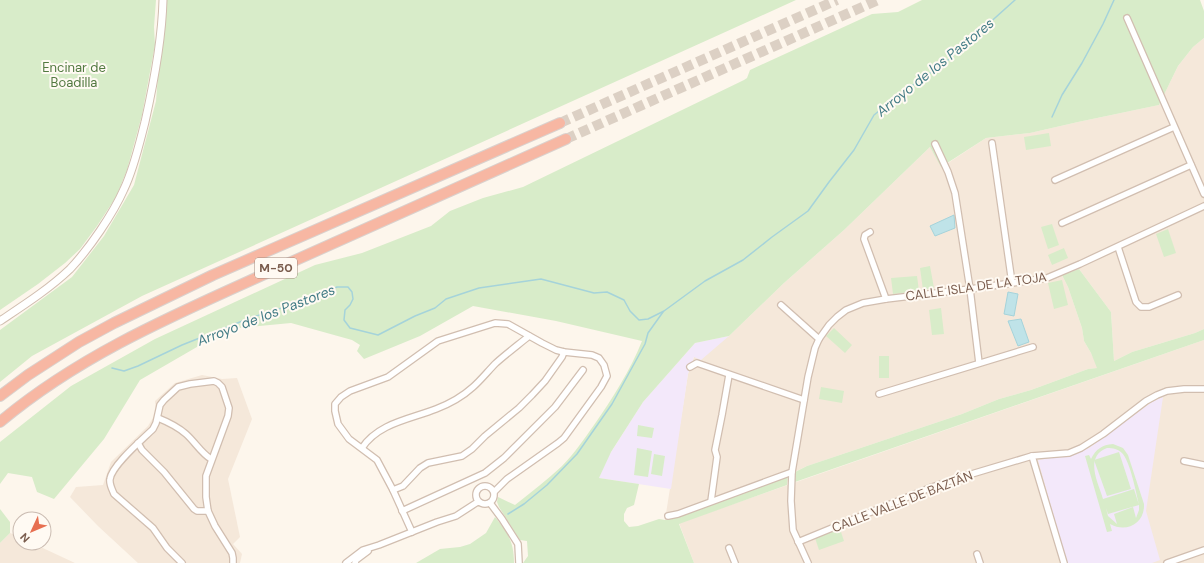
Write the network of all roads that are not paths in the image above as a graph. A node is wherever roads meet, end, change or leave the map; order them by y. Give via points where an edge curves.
1 (163, 0) edge
2 (1128, 18) dead end
3 (560, 123) tunnel mouth
4 (1174, 127) junction
5 (566, 139) tunnel mouth
6 (992, 143) dead end
7 (934, 144) dead end
8 (1191, 165) junction
9 (1055, 180) dead end
10 (1204, 194) edge
11 (1204, 206) edge
12 (1062, 223) dead end
13 (870, 232) dead end
14 (1118, 247) junction
15 (1012, 283) junction
16 (970, 289) junction
17 (1178, 295) dead end
18 (886, 299) junction
19 (781, 305) dead end
20 (0, 321) edge
21 (529, 336) junction
22 (819, 339) junction
23 (1033, 347) dead end
24 (564, 352) junction
25 (979, 363) junction
26 (690, 367) dead end
27 (583, 370) dead end
28 (729, 375) junction
29 (1204, 389) edge
30 (879, 394) dead end
31 (0, 396) edge
32 (804, 400) junction
33 (158, 418) junction
34 (0, 422) edge
35 (138, 443) junction
36 (362, 448) junction
37 (1032, 456) junction
38 (211, 460) junction
39 (1184, 461) dead end
40 (1204, 465) edge
41 (792, 472) junction
42 (393, 490) junction
43 (494, 492) junction
44 (711, 501) junction
45 (479, 502) junction
46 (490, 503) junction
47 (208, 511) junction
48 (402, 511) junction
49 (668, 516) dead end
50 (412, 532) junction
51 (798, 542) junction
52 (379, 545) junction
53 (729, 548) dead end
54 (1204, 550) edge
55 (977, 554) dead end
56 (182, 563) edge
57 (233, 563) edge
58 (346, 563) edge
59 (355, 563) edge
60 (519, 563) edge
61 (735, 563) edge
62 (808, 563) edge
63 (980, 563) edge
64 (1064, 563) edge
65 (1167, 563) edge

1 - 20 street via 155,76 134,165 124,189 97,234 71,268 37,296
2 - 4 street
3 - 31 highway, M-50 via 213,275 114,323 79,342
4 - 8 street
4 - 9 street
5 - 34 highway, M-50 via 219,294 123,340 56,380
6 - 15 street
7 - 16 street via 955,193
8 - 10 street
8 - 12 street
11 - 14 street, CALLE ISLA DE LA TOJA
13 - 18 street via 864,239
14 - 15 street, CALLE ISLA DE LA TOJA via 1047,278
14 - 17 street via 1136,302 1141,307 1149,307
15 - 16 street, CALLE ISLA DE LA TOJA
16 - 18 street, CALLE ISLA DE LA TOJA
16 - 25 street
18 - 22 street, CALLE ISLA DE LA TOJA via 863,303 846,310 829,325
19 - 22 street
21 - 24 street
21 - 36 street via 505,355 472,388 455,400 391,425 366,441
21 - 36 street via 508,324 495,322 438,341 388,377 341,397 335,404 334,411 338,424 349,438
22 - 32 street, CALLE ISLA DE LA TOJA
23 - 25 street
24 - 42 street via 545,381 532,395 472,449 462,456 428,463 403,486
24 - 43 street via 592,354 604,365 607,376 564,438
25 - 30 street
26 - 28 street via 697,363
27 - 48 street via 550,411 485,474
28 - 32 street
28 - 44 street via 715,450 717,458
29 - 37 street, CALLE VALLE DE BAZTÁN via 1172,390 1157,395 1081,448 1069,453
32 - 41 street, CALLE ISLA DE LA TOJA
33 - 35 street via 153,429
33 - 38 street via 186,433
33 - 38 street via 160,405 178,387 206,381 218,383 229,408 226,423
35 - 47 street via 197,511
35 - 56 street via 113,472 111,487 120,500 154,528 167,548
36 - 42 street via 377,460
37 - 51 street, CALLE VALLE DE BAZTÁN via 932,487
37 - 64 street
38 - 47 street via 206,476
39 - 40 street
41 - 44 street
41 - 51 street, CALLE ISLA DE LA TOJA via 793,530
42 - 48 street
43 - 45 street via 490,487 480,487 476,492
43 - 46 street via 494,498
44 - 49 street
45 - 46 street
45 - 50 street via 456,516
46 - 60 street via 518,544
47 - 57 street via 232,553
48 - 50 street
50 - 52 street
51 - 62 street, CALLE ISLA DE LA TOJA
52 - 58 street via 363,550
52 - 59 street
53 - 61 street
54 - 65 street
55 - 63 street

